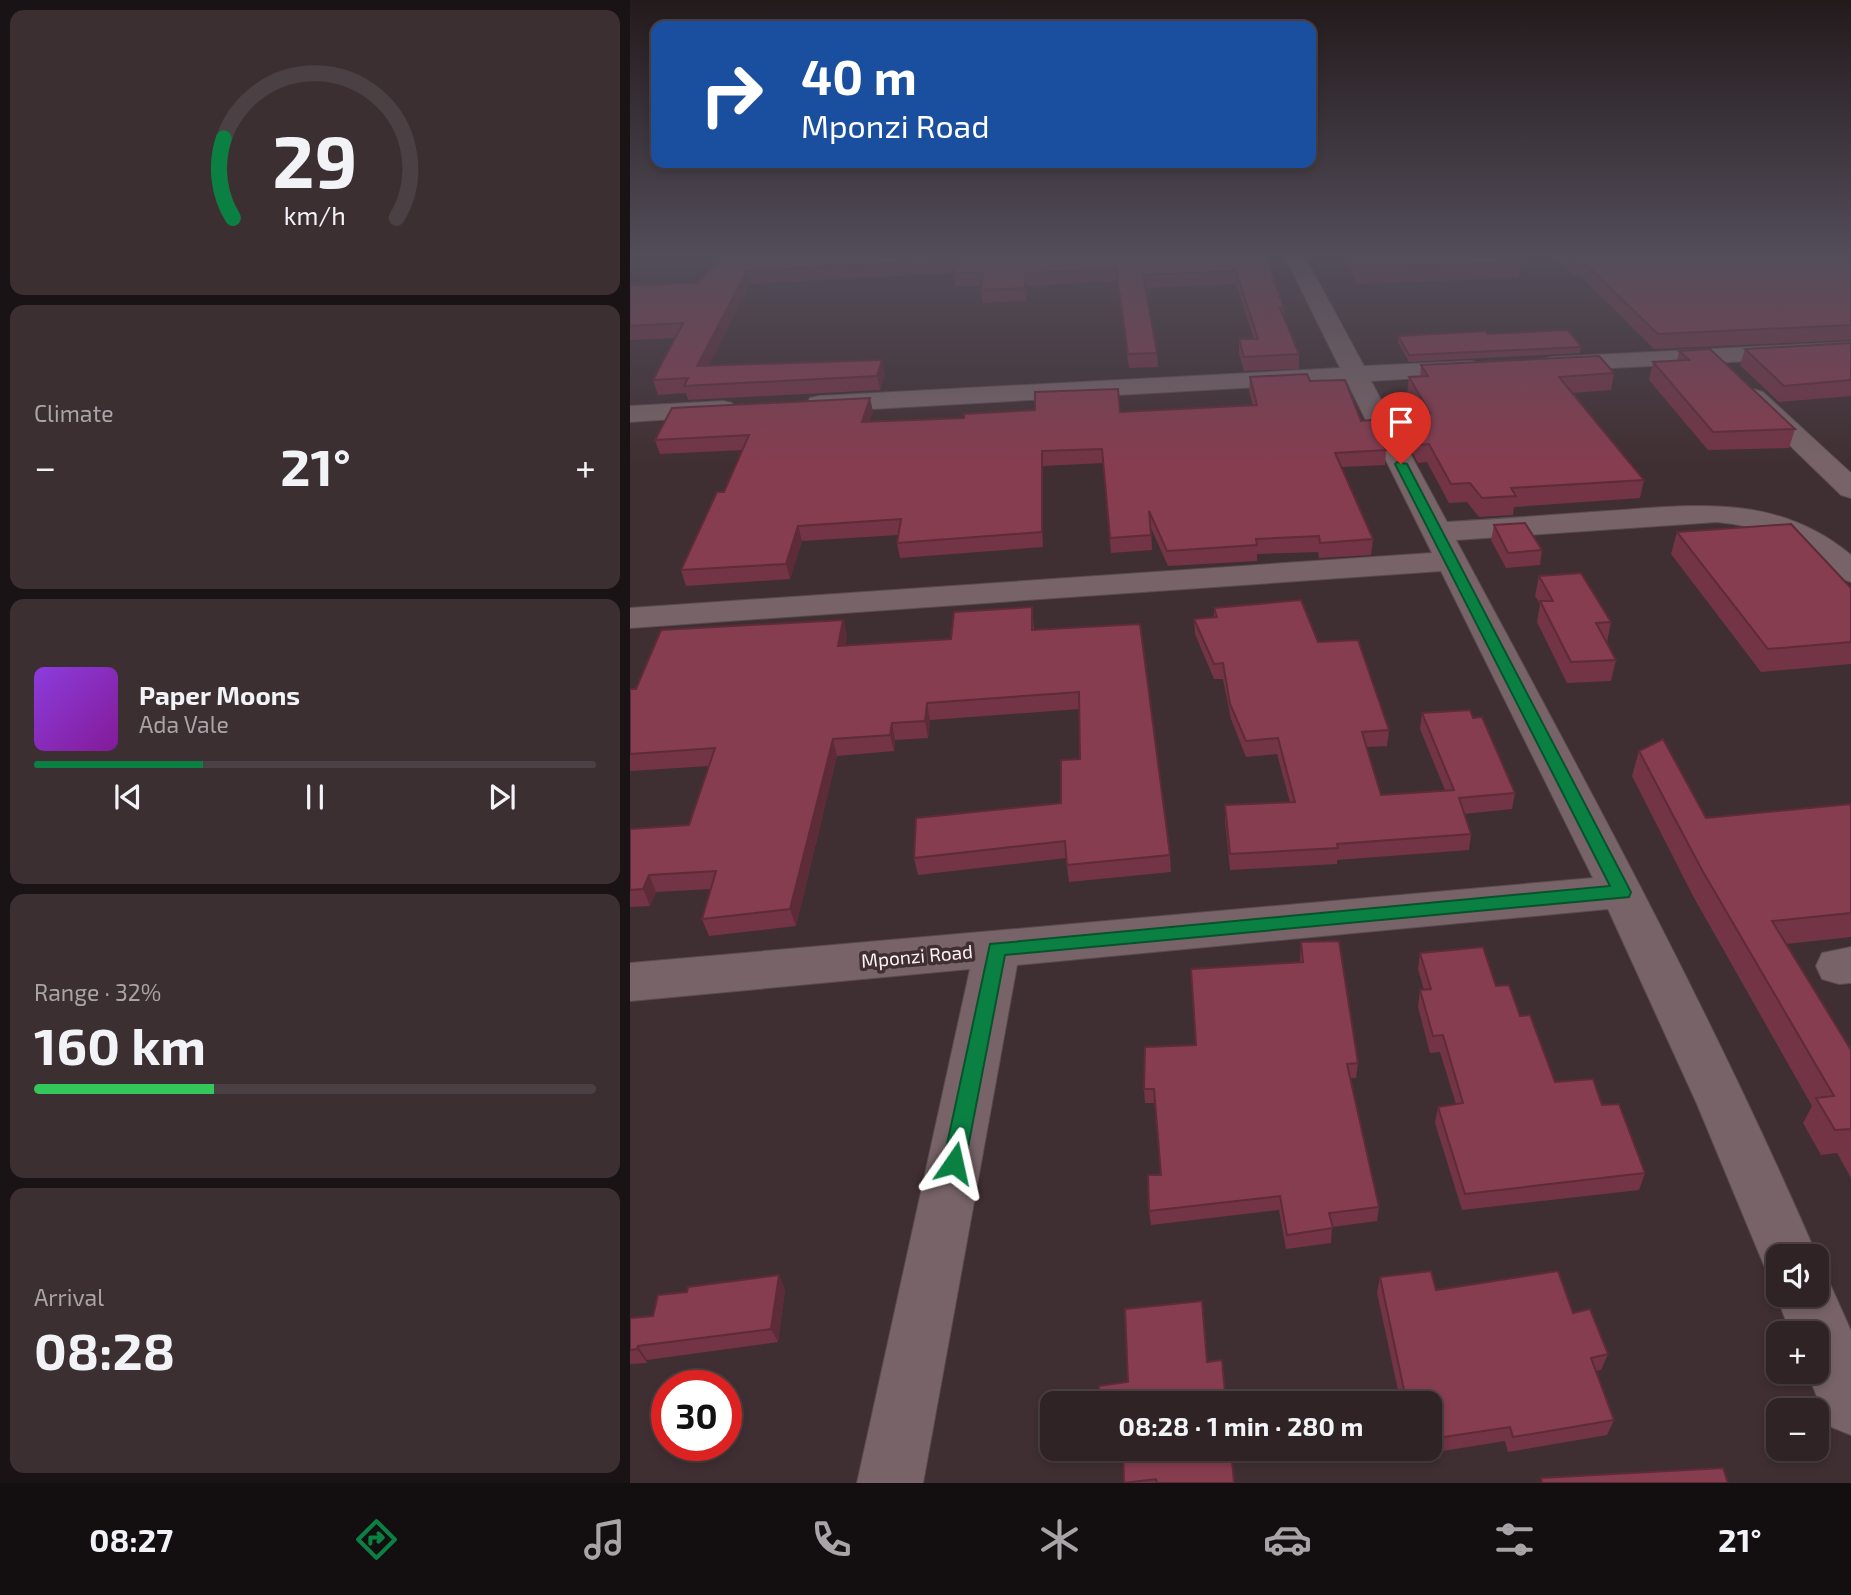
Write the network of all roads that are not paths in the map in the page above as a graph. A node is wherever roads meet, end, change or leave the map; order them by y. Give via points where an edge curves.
1 (1329, 326) edge
2 (1851, 349) edge
3 (1713, 356) junction
4 (1533, 365) edge
5 (1492, 367) edge
6 (1353, 374) junction
7 (799, 405) edge
8 (744, 408) edge
9 (631, 416) edge
10 (1851, 489) edge
11 (1444, 547) junction
12 (1839, 551) edge
13 (1851, 572) edge
14 (630, 618) edge
15 (1622, 892) junction
16 (997, 949) junction
17 (630, 982) edge
18 (1783, 1244) edge
19 (1809, 1307) edge
20 (1851, 1404) edge
21 (890, 1483) edge

1 - 6 street
2 - 3 street
3 - 4 street
3 - 10 street
5 - 6 street
6 - 7 street
6 - 11 street
8 - 9 street
11 - 12 street via 1717,513 1745,514
11 - 14 street
11 - 15 street
12 - 13 street
15 - 16 street, Mponzi Road
15 - 18 street via 1723,1104
16 - 17 street, Mponzi Road
16 - 21 street
19 - 20 street

